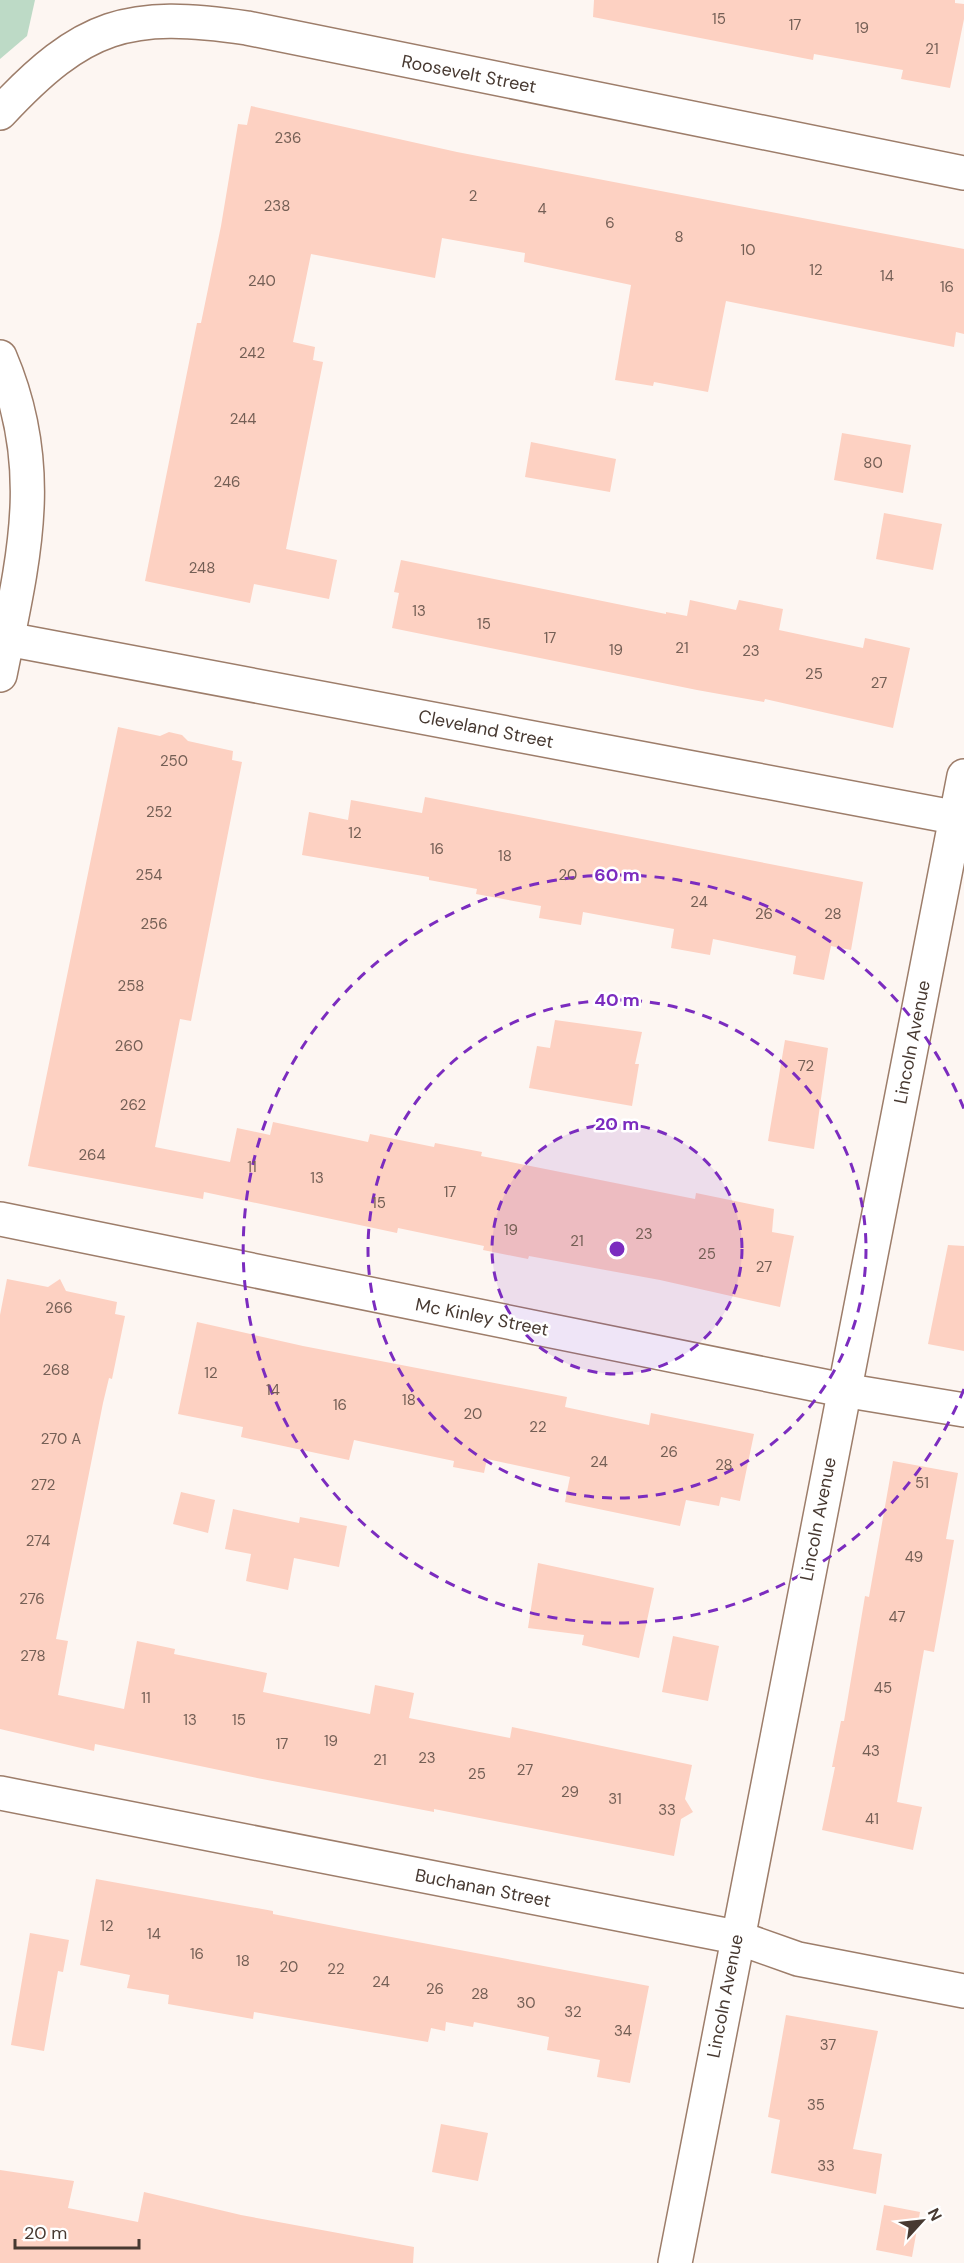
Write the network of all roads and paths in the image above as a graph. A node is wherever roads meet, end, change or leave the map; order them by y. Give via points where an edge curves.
1 (0, 113) edge
2 (964, 173) edge
3 (0, 357) edge
4 (7, 639) junction
5 (0, 675) edge
6 (964, 776) edge
7 (960, 818) edge
8 (0, 1219) edge
9 (843, 1390) junction
10 (964, 1410) edge
11 (0, 1793) edge
12 (736, 1937) junction
13 (964, 1991) edge
14 (675, 2263) edge

1 - 2 street, Roosevelt Street via 27,84 83,42 129,24 181,20 247,28
3 - 4 street via 19,413 29,484 26,535
4 - 5 street
4 - 7 street, Cleveland Street
6 - 7 street, Lincoln Avenue
7 - 9 street, Lincoln Avenue
8 - 9 street, Mc Kinley Street
9 - 10 street, Mc Kinley Street
9 - 12 street, Lincoln Avenue
11 - 12 street, Buchanan Street
12 - 13 street, Buchanan Street via 798,1959
12 - 14 street, Lincoln Avenue

